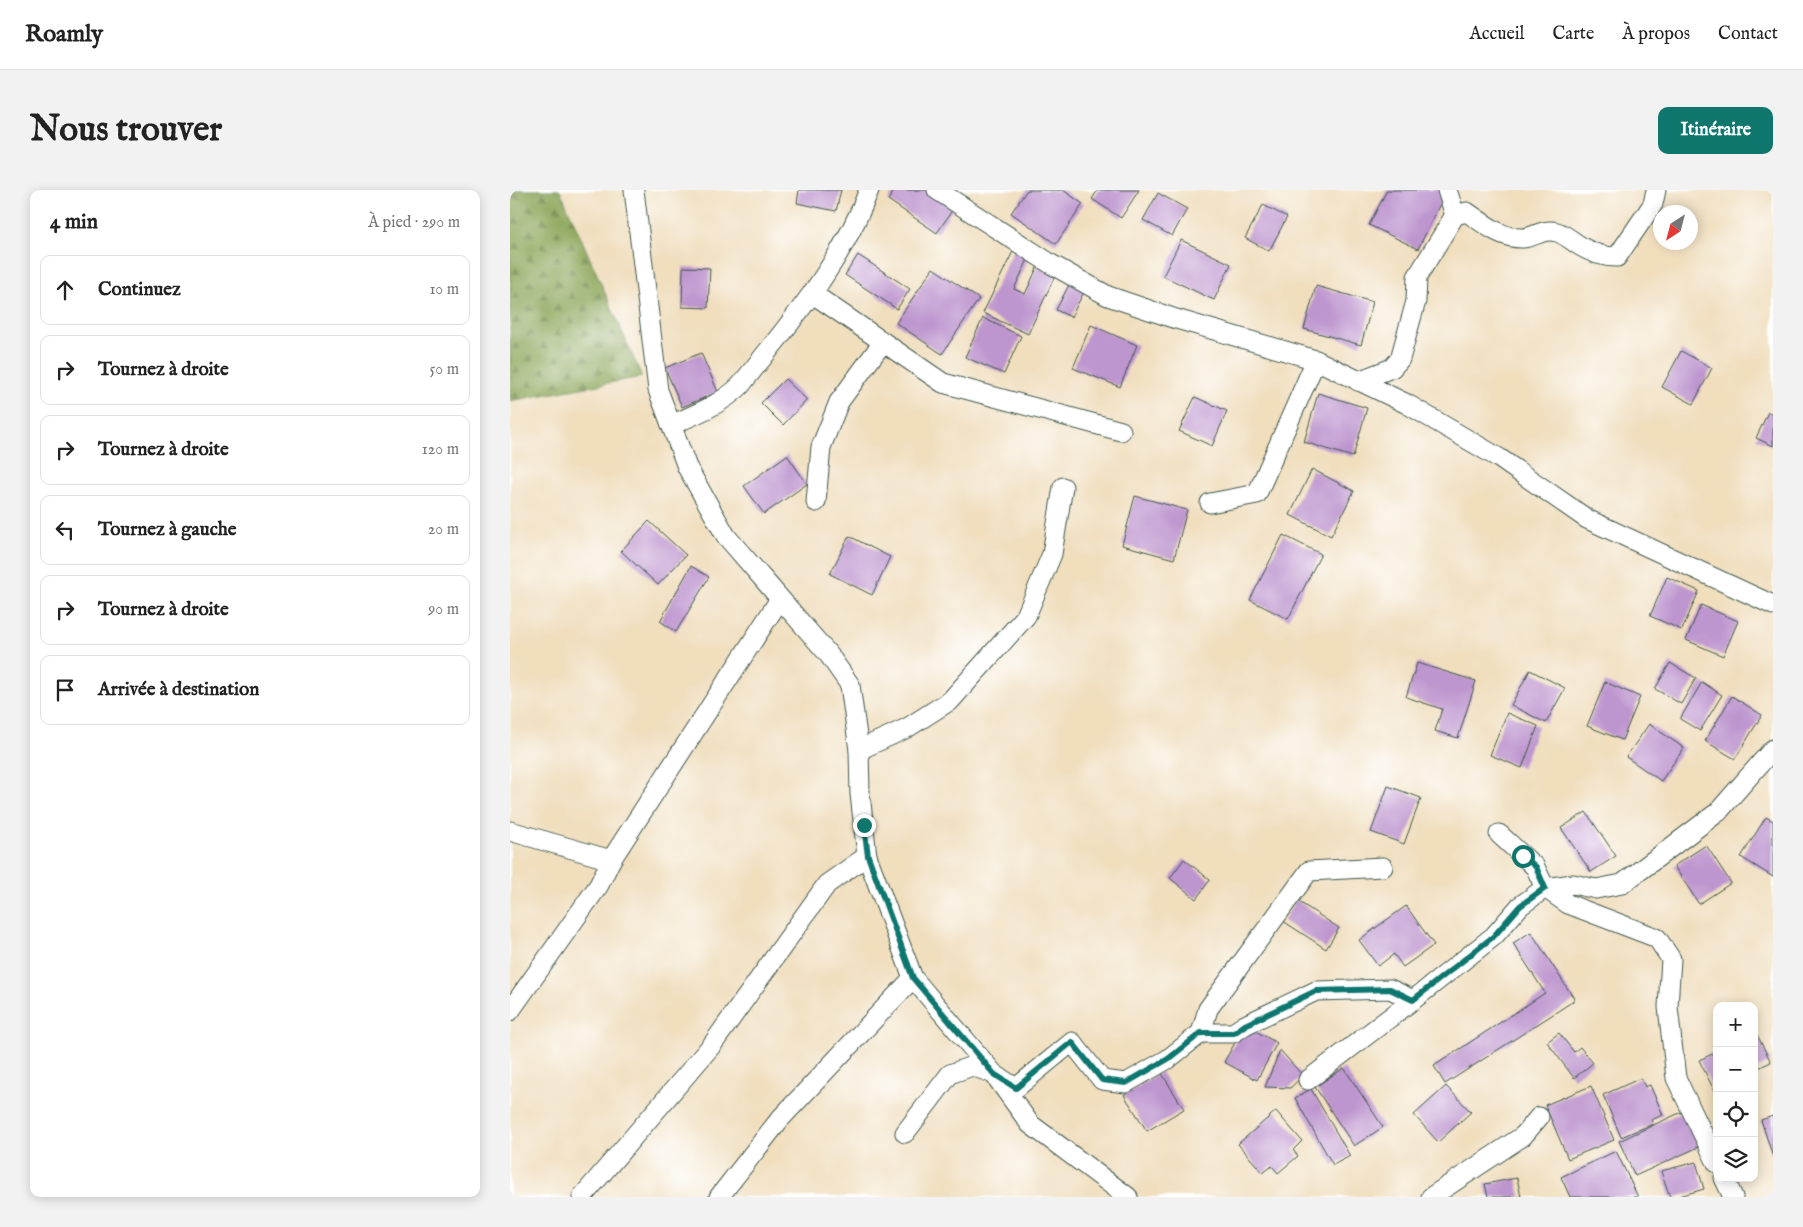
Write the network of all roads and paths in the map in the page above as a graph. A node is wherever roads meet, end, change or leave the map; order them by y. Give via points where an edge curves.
1 (634, 190) edge
2 (869, 190) edge
3 (937, 190) edge
4 (1447, 190) edge
5 (1656, 190) edge
6 (1455, 215) junction
7 (813, 294) junction
8 (883, 342) junction
9 (1316, 360) junction
10 (1358, 381) junction
11 (671, 425) junction
12 (1121, 431) dead end
13 (1063, 488) dead end
14 (816, 502) dead end
15 (1210, 504) dead end
16 (780, 599) junction
17 (1773, 605) edge
18 (1773, 749) edge
19 (859, 750) junction
20 (510, 831) edge
21 (1499, 834) dead end
22 (868, 856) junction
23 (611, 860) junction
24 (1383, 867) dead end
25 (1545, 888) junction
26 (913, 978) junction
27 (1413, 1000) junction
28 (510, 1011) edge
29 (1201, 1033) junction
30 (994, 1074) junction
31 (1308, 1080) dead end
32 (1538, 1116) dead end
33 (905, 1133) dead end
34 (1713, 1156) edge
35 (1726, 1182) edge
36 (582, 1197) edge
37 (719, 1197) edge
38 (1128, 1197) edge
39 (1431, 1197) edge
40 (1733, 1197) edge

1 - 11 street via 658,390
2 - 7 street via 840,252
3 - 9 street via 1051,264 1108,296
4 - 6 street
5 - 6 street via 1652,204 1617,257 1605,257 1560,233 1547,230 1524,238 1511,236 1488,227 1467,212
6 - 10 street via 1418,277 1416,301 1400,359 1392,368
7 - 8 street
7 - 11 street via 728,398
8 - 12 street via 943,383
8 - 14 street via 839,402 821,447
9 - 10 street
9 - 15 street via 1256,494
10 - 17 street via 1407,404 1499,458 1587,520
11 - 16 street via 687,467 726,536
13 - 19 street via 1052,554 1026,616 951,700 908,728
16 - 19 street via 829,655 850,686
16 - 23 street
18 - 25 street via 1718,812 1622,884 1596,889 1573,884
19 - 22 street via 860,794
20 - 23 street
21 - 25 street via 1536,867
22 - 26 street
22 - 36 street via 827,884 712,1045
23 - 28 street via 599,885
24 - 29 street via 1308,871 1208,1009
25 - 27 street via 1520,906 1494,936
25 - 34 street via 1568,904 1657,938 1671,959 1668,1006 1676,1078
26 - 30 street
26 - 37 street via 780,1119
27 - 29 street via 1390,989 1316,991 1234,1033
27 - 31 street
29 - 30 street via 1168,1059 1126,1083 1102,1080 1072,1042 1016,1088
30 - 33 street via 972,1066 950,1074
30 - 38 street via 1030,1124
32 - 39 street via 1523,1136
35 - 40 street

